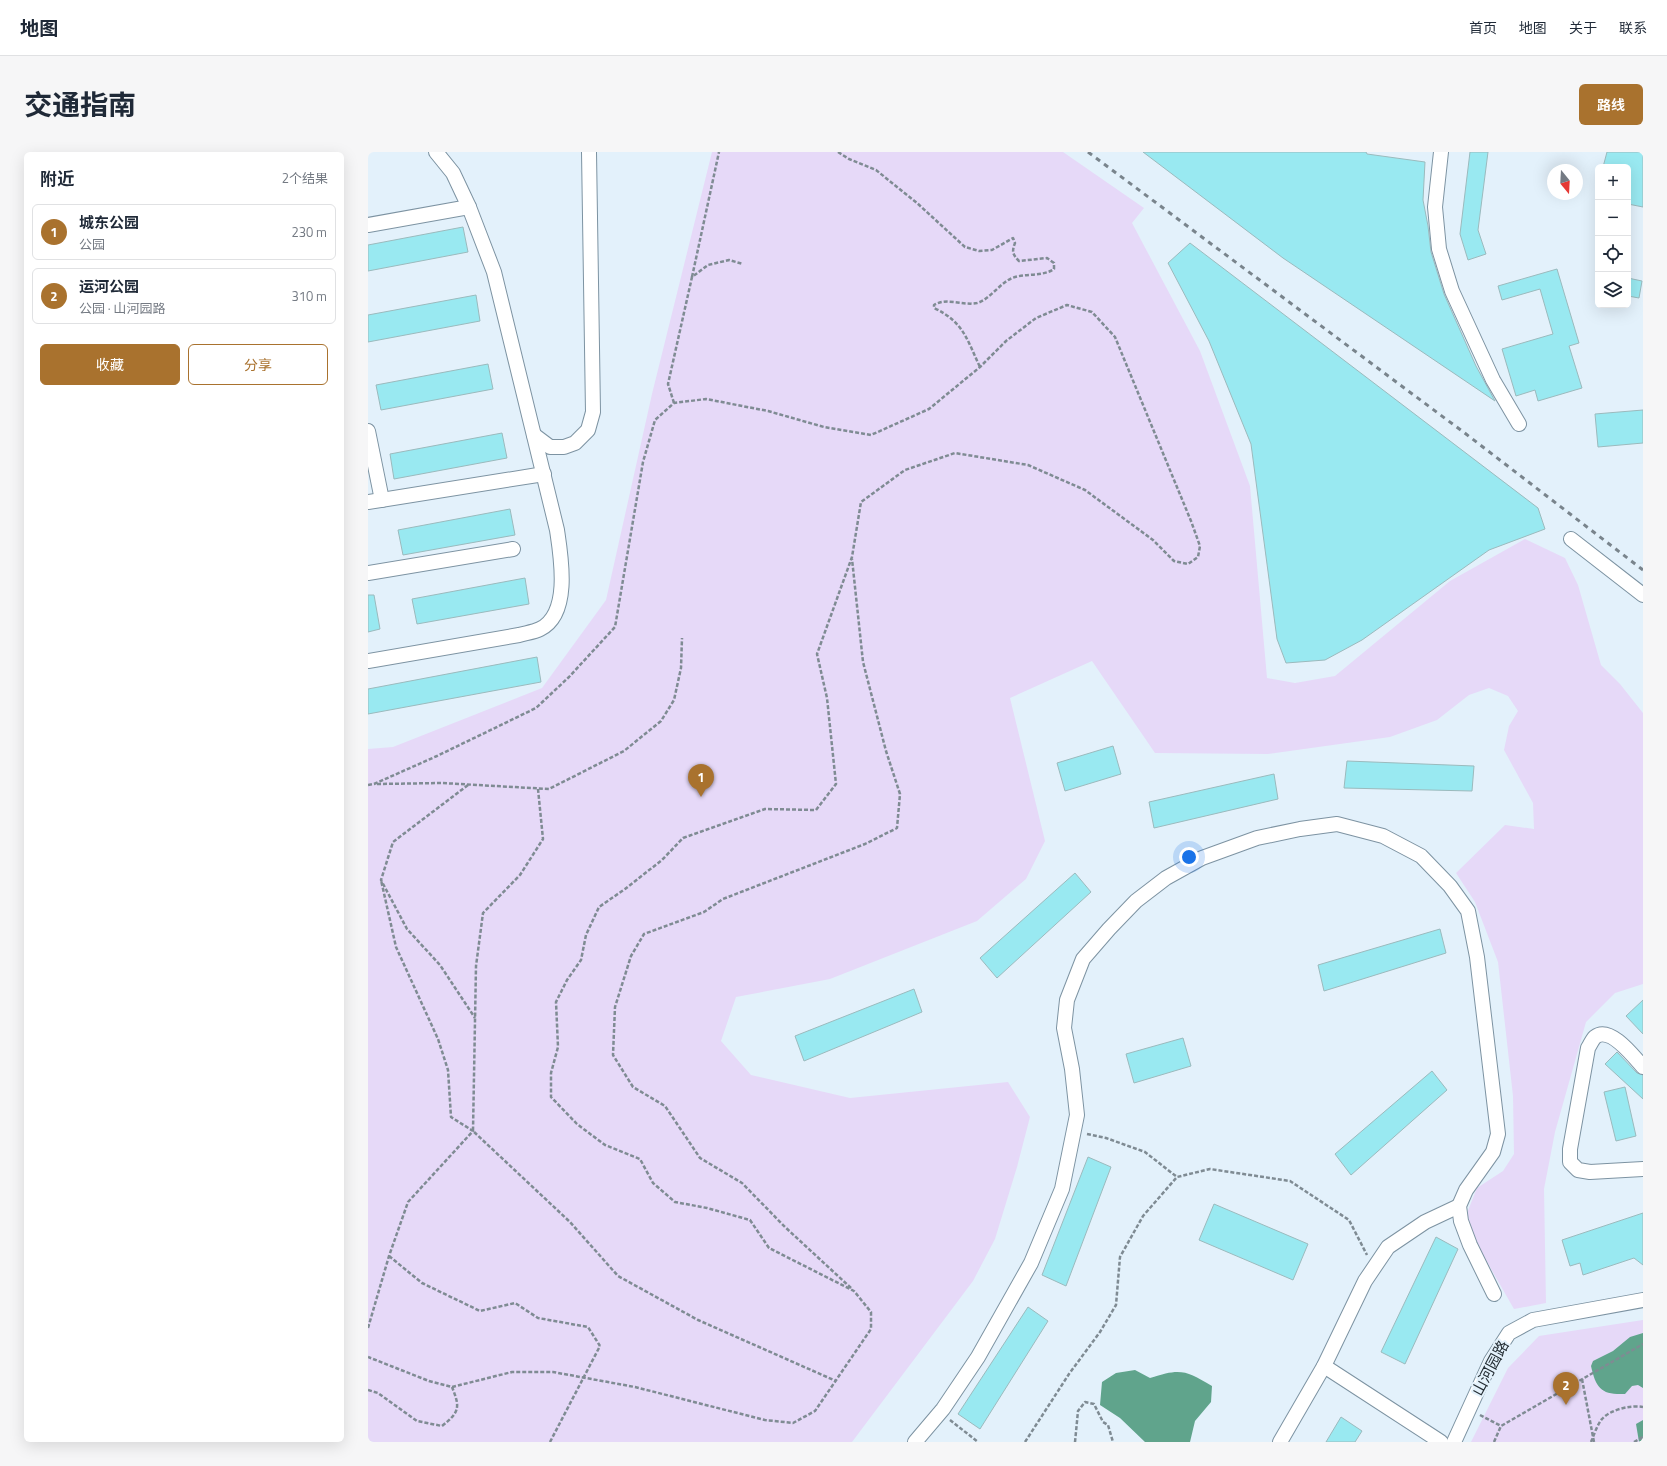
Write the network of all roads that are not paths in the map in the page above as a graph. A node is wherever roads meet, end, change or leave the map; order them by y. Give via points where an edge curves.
1 (436, 152) edge
2 (589, 152) edge
3 (1441, 152) edge
4 (469, 206) junction
5 (368, 225) edge
6 (1519, 424) dead end
7 (368, 431) edge
8 (534, 435) junction
9 (544, 474) junction
10 (375, 501) edge
11 (1570, 539) dead end
12 (513, 549) dead end
13 (368, 573) edge
14 (1643, 595) edge
15 (368, 661) edge
16 (1643, 1067) edge
17 (1643, 1169) edge
18 (1460, 1206) junction
19 (1494, 1294) dead end
20 (1643, 1300) edge
21 (1324, 1366) junction
22 (915, 1442) edge
23 (1280, 1442) edge
24 (1441, 1442) edge
25 (1454, 1442) edge

1 - 4 street via 453,173
2 - 8 street via 593,412 588,430 575,443 564,447 550,447
3 - 6 street via 1435,207 1439,249 1452,291 1492,380
4 - 5 street
4 - 8 street via 494,272
7 - 10 street
8 - 9 street
9 - 10 street
9 - 15 street via 557,530 562,569 559,603 554,617 540,629 519,635
11 - 14 street
12 - 13 street
16 - 17 street via 1616,1038 1604,1034 1595,1037 1588,1048 1570,1149 1570,1162 1578,1170 1590,1172
18 - 19 street via 1461,1221 1470,1246
18 - 21 street via 1425,1222 1388,1247 1365,1281
18 - 22 street via 1466,1190 1492,1152 1498,1134 1477,957 1468,911 1450,886 1421,856 1383,836 1337,824 1257,838 1202,858 1166,878 1136,901 1083,959 1067,1000 1064,1028 1077,1115 1062,1189 1031,1263 978,1357 940,1412
20 - 25 street, 山河园路 via 1533,1320 1509,1333 1491,1361
21 - 23 street
21 - 24 street

